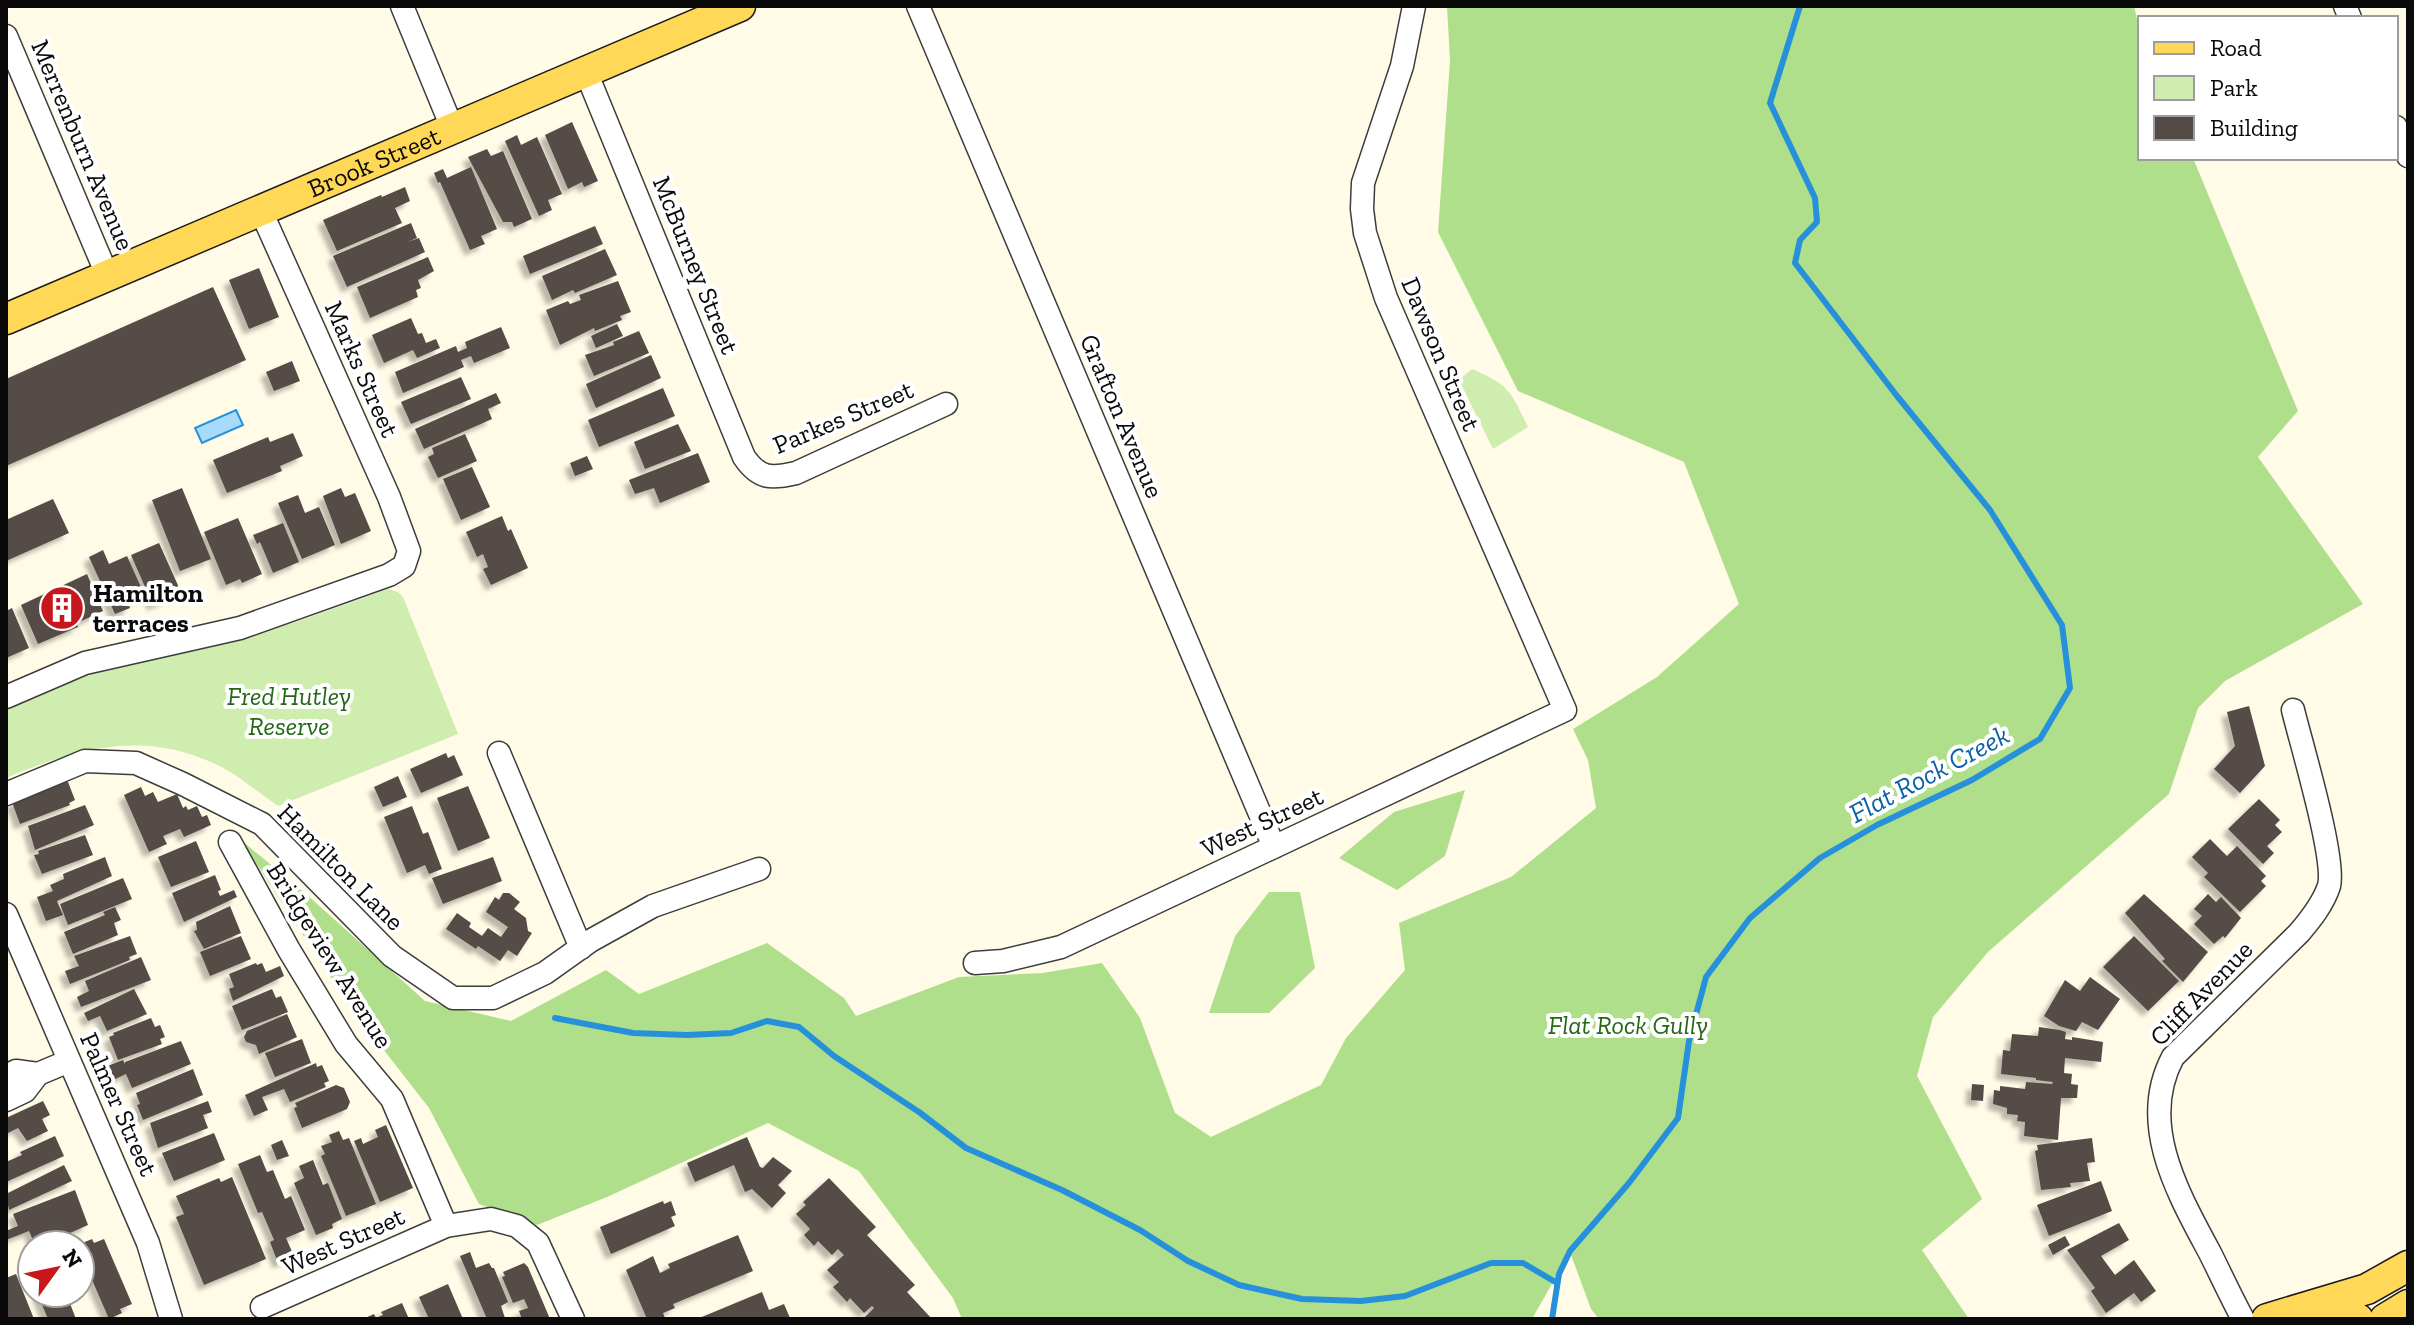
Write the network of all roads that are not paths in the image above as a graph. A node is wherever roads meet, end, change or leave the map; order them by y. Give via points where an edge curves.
1 (402, 6) edge
2 (740, 6) edge
3 (918, 6) edge
4 (1414, 6) edge
5 (6, 36) edge
6 (586, 72) junction
7 (453, 130) junction
8 (2398, 132) edge
9 (2408, 156) edge
10 (261, 211) junction
11 (108, 277) junction
12 (6, 319) edge
13 (946, 404) dead end
14 (761, 474) joint
15 (6, 697) edge
16 (1565, 710) joint
17 (2293, 710) dead end
18 (499, 753) dead end
19 (6, 794) edge
20 (230, 842) dead end
21 (1274, 847) junction
22 (759, 869) dead end
23 (6, 914) edge
24 (581, 948) junction
25 (975, 963) dead end
26 (69, 1061) junction
27 (38, 1074) junction
28 (6, 1076) edge
29 (6, 1100) edge
30 (446, 1226) junction
31 (2408, 1266) edge
32 (2408, 1281) edge
33 (2408, 1305) edge
34 (262, 1307) dead end
35 (2276, 1316) edge
36 (171, 1319) edge
37 (573, 1319) edge
38 (2243, 1319) edge
39 (2358, 1319) edge
40 (2373, 1319) edge
41 (2385, 1319) edge

1 - 7 street
2 - 6 main road, Brook Street
3 - 21 street, Grafton Avenue
4 - 16 street, Dawson Street via 1402,66 1363,183 1365,233 1386,298
5 - 11 street, Merrenburn Avenue
6 - 7 main road, Brook Street
6 - 14 street, McBurney Street via 744,457
7 - 10 main road, Brook Street
8 - 9 street
10 - 11 main road, Brook Street
10 - 15 street, Marks Street via 389,497 409,551 404,566 240,628 85,663
11 - 12 main road, Brook Street
13 - 14 street, Parkes Street via 796,473
16 - 21 street, West Street
17 - 38 street, Cliff Avenue via 2328,854 2330,883 2299,933 2173,1057 2162,1096 2160,1122 2168,1168
18 - 24 street
19 - 24 street, Hamilton Lane via 85,761 136,763 171,778 262,824 392,956 453,998 493,998
20 - 30 street, Bridgeview Avenue via 346,1044 392,1099
21 - 25 street, West Street via 1061,947
22 - 24 street, Hamilton Lane via 653,906
23 - 26 street, Palmer Street
26 - 27 street
26 - 36 street, Palmer Street via 148,1243
27 - 28 street via 16,1071
27 - 29 street via 25,1091
30 - 34 street, West Street
30 - 37 street, West Street via 491,1219 517,1226 538,1243
31 - 35 main road via 2367,1289
32 - 40 main road via 2376,1308
33 - 41 main road
35 - 39 main road via 2343,1311

